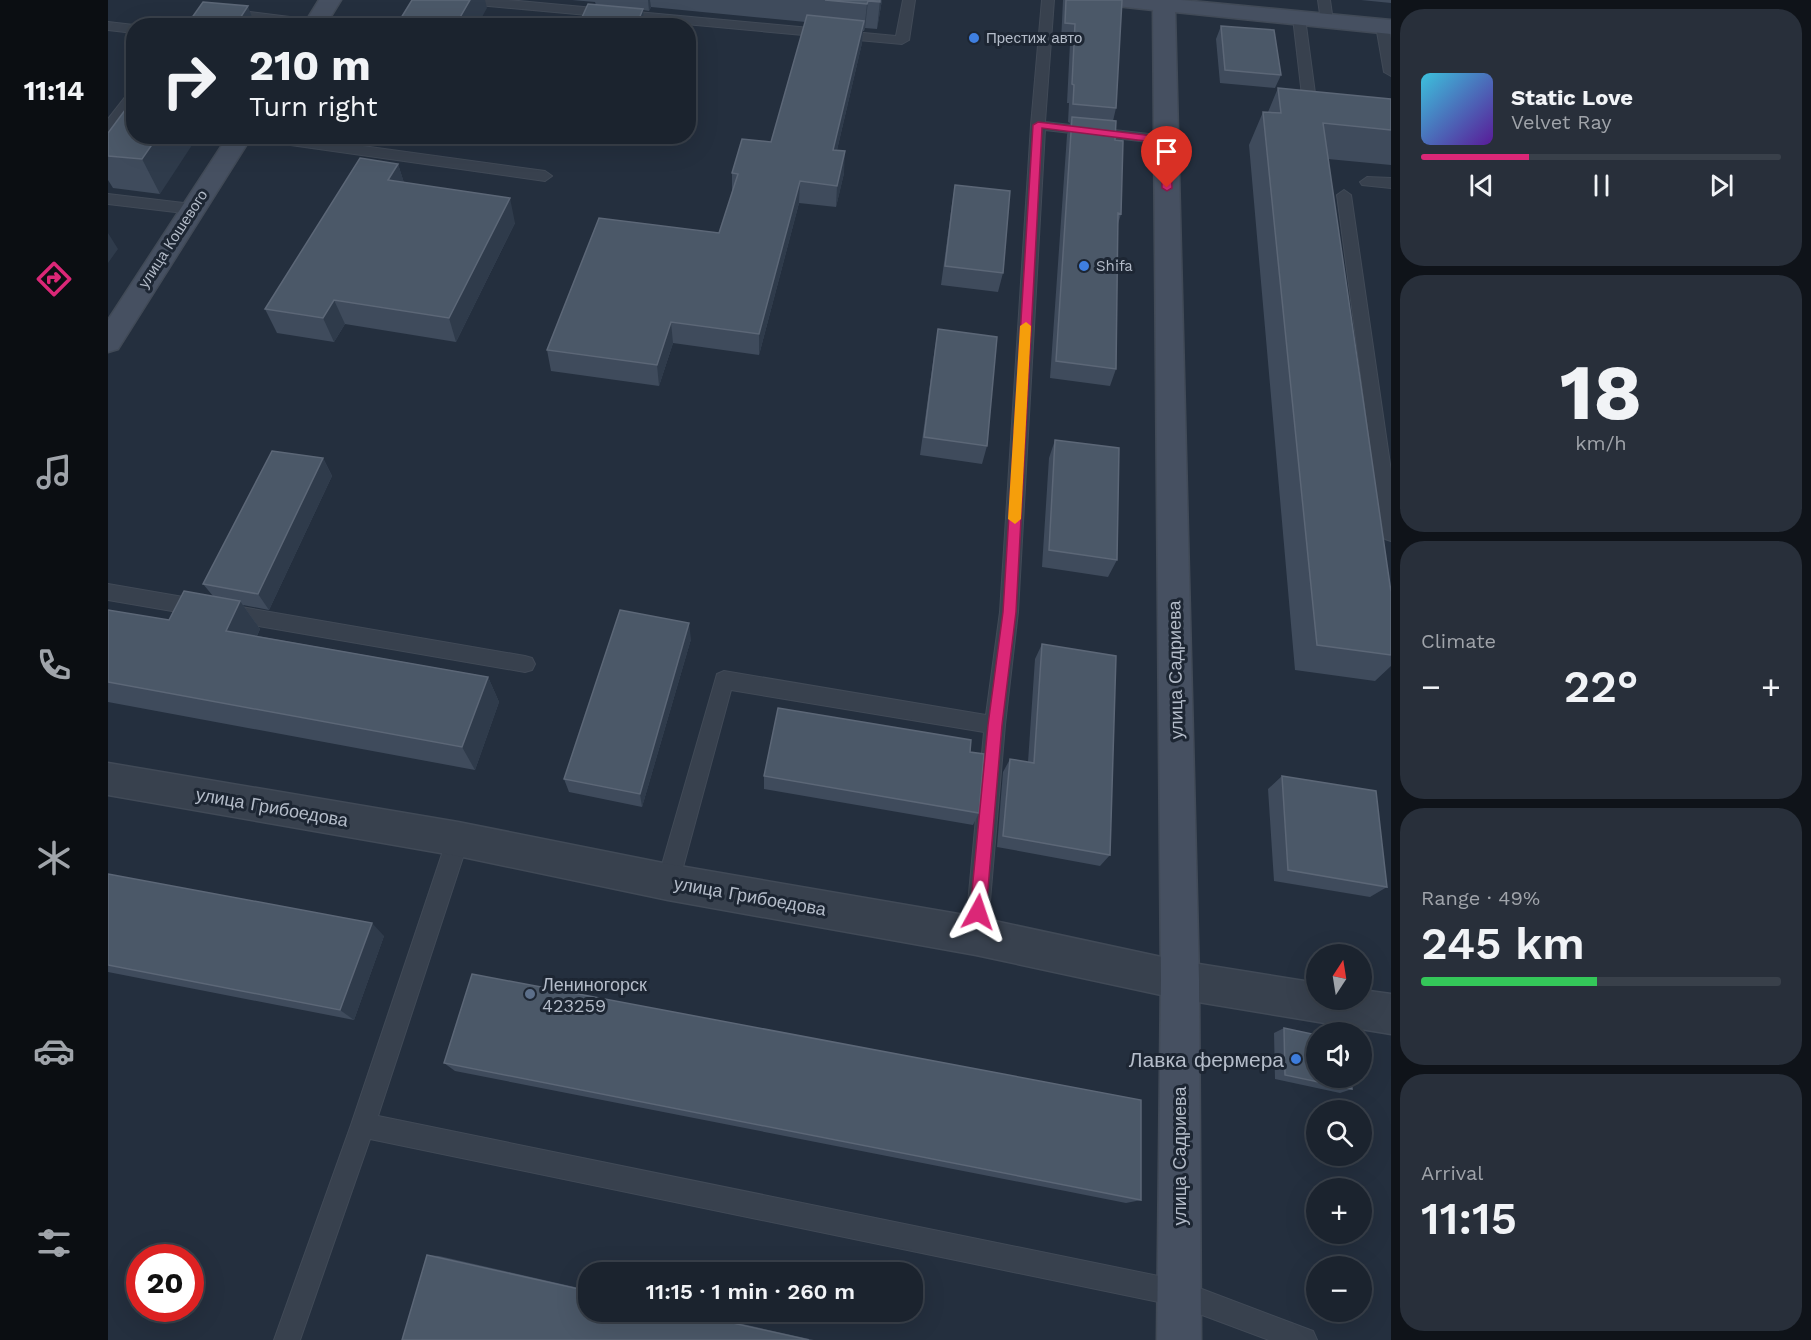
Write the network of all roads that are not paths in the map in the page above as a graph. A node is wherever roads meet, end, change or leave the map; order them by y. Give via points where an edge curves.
1 (330, 0) edge
2 (467, 0) edge
3 (909, 0) edge
4 (1048, 0) edge
5 (1115, 0) edge
6 (1164, 2) edge
7 (1326, 10) edge
8 (214, 18) edge
9 (263, 18) edge
10 (318, 18) edge
11 (663, 18) edge
12 (1299, 18) junction
13 (696, 21) edge
14 (108, 26) edge
15 (126, 27) edge
16 (1387, 27) edge
17 (1391, 72) edge
18 (126, 105) edge
19 (1333, 107) edge
20 (1038, 125) junction
21 (108, 128) edge
22 (1166, 140) junction
23 (235, 144) edge
24 (312, 144) edge
25 (545, 177) dead end
26 (1367, 182) dead end
27 (1391, 183) edge
28 (1344, 195) dead end
29 (108, 199) edge
30 (192, 209) junction
31 (108, 342) edge
32 (1391, 534) edge
33 (108, 592) edge
34 (525, 664) dead end
35 (995, 725) junction
36 (108, 779) edge
37 (458, 839) junction
38 (668, 882) junction
39 (976, 936) junction
40 (1180, 980) junction
41 (1391, 1014) edge
42 (363, 1125) junction
43 (1178, 1293) junction
44 (287, 1340) edge
45 (1179, 1340) edge
46 (1304, 1340) edge

1 - 10 street
2 - 11 lane
3 - 13 lane via 902,40
4 - 20 lane
5 - 6 street
6 - 12 street
6 - 22 street, улица Садриева
7 - 12 street
7 - 16 street
8 - 9 lane via 234,14
12 - 19 lane via 1310,104
14 - 15 lane
16 - 17 lane
18 - 21 lane
20 - 22 lane
20 - 35 lane via 1009,612
22 - 40 street, улица Садриева
23 - 30 street, улица Кошевого
24 - 25 lane
26 - 27 lane
28 - 32 lane
29 - 30 lane
30 - 31 street, улица Кошевого
33 - 34 lane
35 - 38 lane via 724,680
35 - 39 lane
36 - 37 street, улица Грибоедова
37 - 38 street, улица Грибоедова
37 - 42 lane
38 - 39 street, улица Грибоедова
39 - 40 street, улица Грибоедова
40 - 41 street, улица Грибоедова
40 - 43 street, улица Садриева
42 - 43 lane
42 - 44 lane
43 - 45 street, улица Садриева
43 - 46 lane

